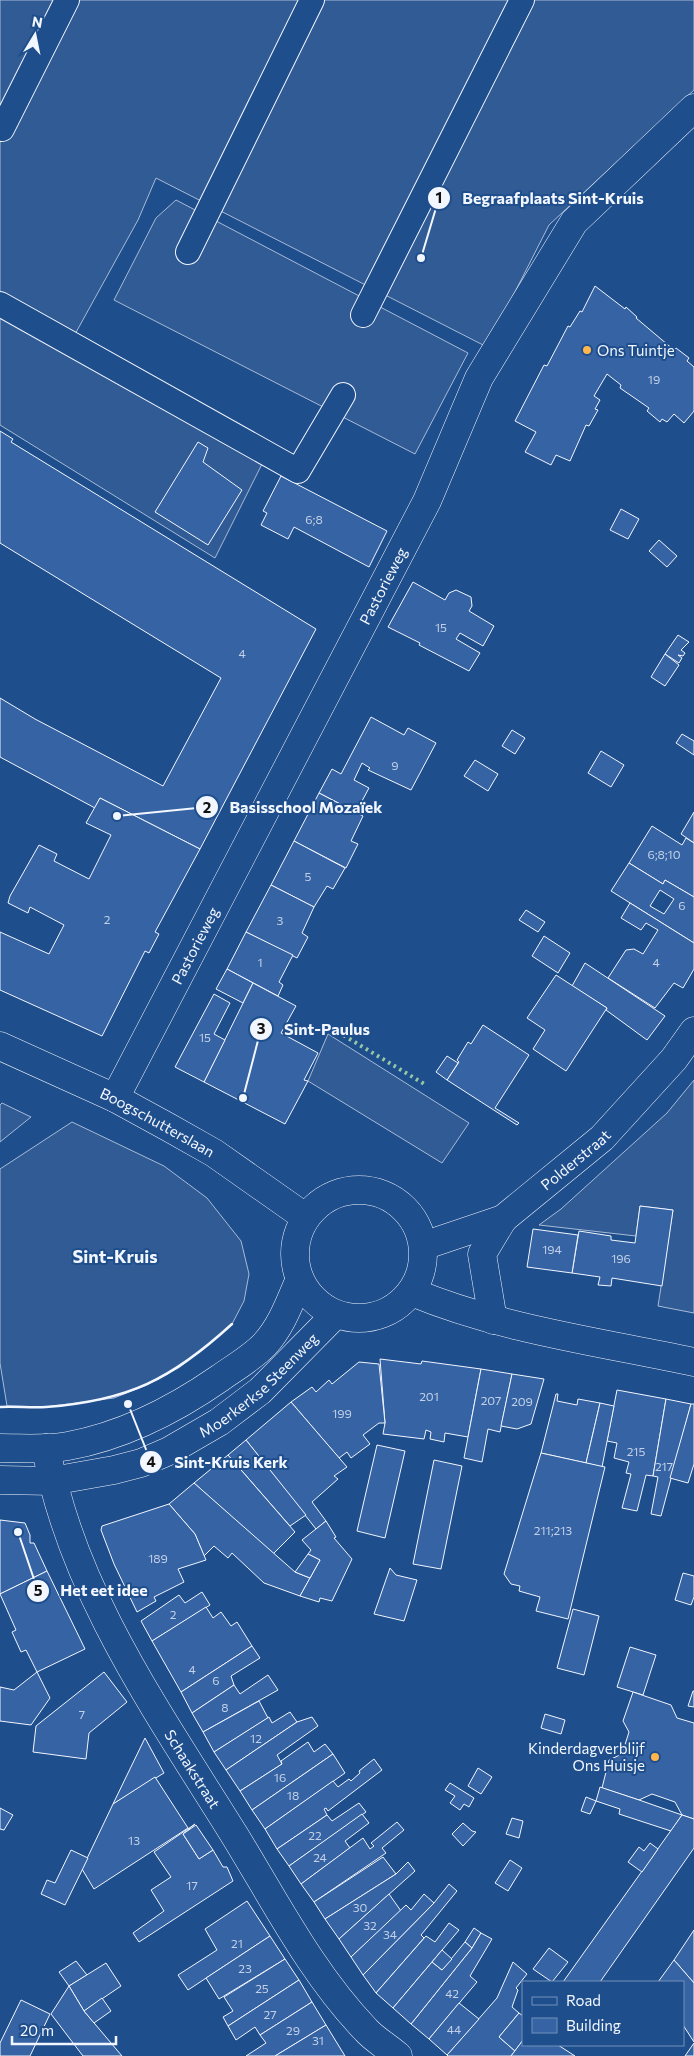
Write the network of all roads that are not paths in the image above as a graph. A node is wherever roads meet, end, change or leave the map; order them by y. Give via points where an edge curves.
1 (67, 0) edge
2 (312, 0) edge
3 (522, 0) edge
4 (694, 108) edge
5 (2, 128) dead end
6 (188, 252) dead end
7 (0, 304) edge
8 (363, 315) dead end
9 (343, 395) dead end
10 (694, 1031) edge
11 (0, 1046) edge
12 (115, 1098) junction
13 (306, 1216) junction
14 (503, 1219) junction
15 (423, 1246) junction
16 (299, 1281) junction
17 (412, 1292) junction
18 (335, 1315) junction
19 (493, 1320) junction
20 (694, 1362) edge
21 (0, 1448) edge
22 (46, 1448) junction
23 (0, 1480) edge
24 (52, 1481) junction
25 (398, 2056) edge

1 - 5 street
2 - 6 street
3 - 8 street
4 - 12 street, Pastorieweg via 574,222 480,378 427,501
7 - 9 street via 298,471
10 - 14 street, Polderstraat via 674,1059 602,1138
11 - 12 street, Boogschutterslaan
12 - 13 street, Boogschutterslaan via 214,1153
13 - 15 street via 314,1206 333,1194 360,1189 377,1193 405,1209 418,1227
13 - 16 street via 297,1232 294,1247
14 - 15 street, Polderstraat
14 - 19 street via 482,1254
15 - 17 street via 422,1271
16 - 18 street via 313,1301
16 - 22 street, Moerkerkse Steenweg via 265,1344 208,1387 143,1423 95,1440
17 - 18 street via 398,1306 379,1316 358,1319
17 - 19 street via 455,1310
18 - 24 street, Moerkerkse Steenweg via 262,1389 219,1422 142,1463
19 - 20 street
21 - 22 street, Moerkerkse Steenweg
22 - 24 street, Schaakstraat
23 - 24 street, Moerkerkse Steenweg
24 - 25 street, Schaakstraat via 71,1540 96,1600 144,1690 305,1950 367,2030

